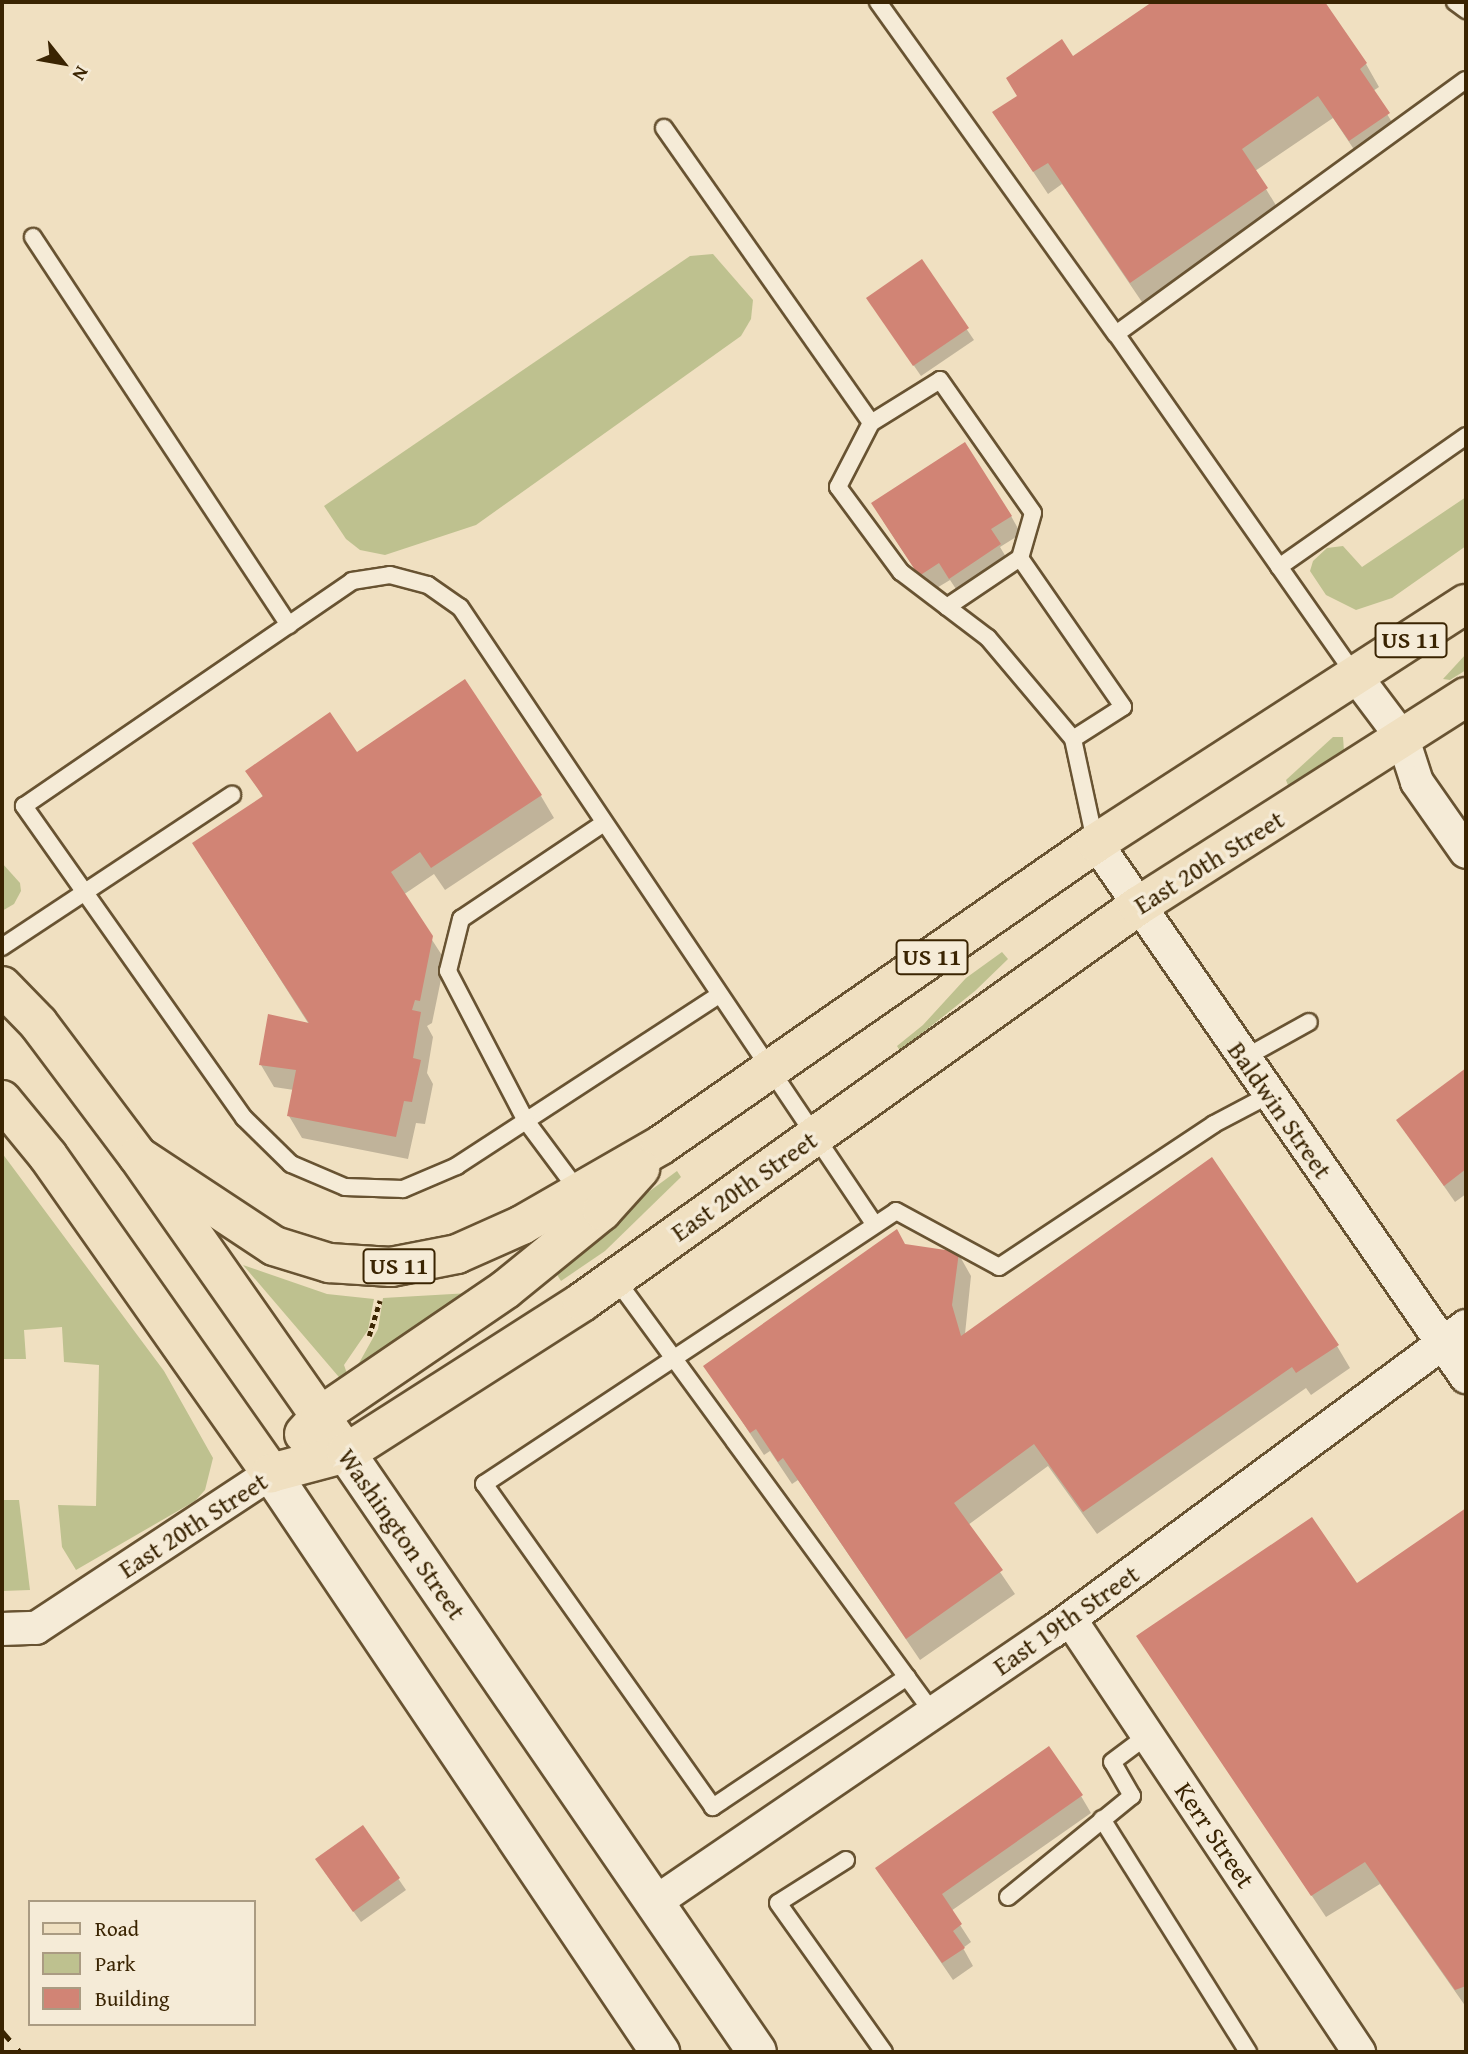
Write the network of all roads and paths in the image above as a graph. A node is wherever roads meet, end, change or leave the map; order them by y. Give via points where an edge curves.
1 (878, 2) edge
2 (1455, 2) edge
3 (1466, 10) edge
4 (1466, 80) edge
5 (664, 128) dead end
6 (33, 237) dead end
7 (1116, 334) junction
8 (872, 424) junction
9 (1466, 436) edge
10 (1020, 558) junction
11 (1279, 567) junction
12 (1466, 604) edge
13 (947, 607) junction
14 (289, 625) junction
15 (1355, 676) junction
16 (1466, 697) edge
17 (1073, 739) junction
18 (1403, 739) junction
19 (232, 794) dead end
20 (604, 823) junction
21 (1096, 843) junction
22 (1466, 852) edge
23 (86, 894) junction
24 (1138, 906) junction
25 (2, 947) edge
26 (2, 986) edge
27 (719, 995) junction
28 (1309, 1023) dead end
29 (1244, 1058) junction
30 (768, 1070) junction
31 (1269, 1095) junction
32 (2, 1100) edge
33 (526, 1121) junction
34 (813, 1137) junction
35 (661, 1145) junction
36 (138, 1156) junction
37 (579, 1192) junction
38 (875, 1225) junction
39 (615, 1278) junction
40 (1455, 1335) edge
41 (675, 1360) junction
42 (1466, 1377) edge
43 (320, 1416) junction
44 (346, 1453) junction
45 (271, 1473) junction
46 (1070, 1619) junction
47 (2, 1629) edge
48 (907, 1677) junction
49 (933, 1713) junction
50 (1148, 1735) junction
51 (1102, 1819) junction
52 (846, 1860) dead end
53 (1008, 1897) dead end
54 (657, 1901) junction
55 (660, 2052) edge
56 (757, 2052) edge
57 (884, 2052) edge
58 (1248, 2052) edge
59 (1359, 2052) edge

1 - 7 lane
2 - 3 lane
4 - 7 lane
5 - 8 lane
6 - 14 lane
7 - 11 lane
8 - 10 lane via 940,380 1033,513
8 - 13 lane via 838,487 901,572
9 - 11 lane
10 - 13 lane
10 - 17 lane via 1122,707
11 - 15 lane
12 - 15 main road, US 11
13 - 17 lane via 989,638
14 - 20 lane via 352,581 390,575 428,585 460,607
14 - 23 lane via 24,806
15 - 18 street
15 - 21 main road, US 11
16 - 18 main road, East 20th Street
17 - 21 lane
18 - 22 street via 1417,782
18 - 24 main road, East 20th Street
19 - 23 lane
20 - 27 lane
20 - 33 lane via 461,919 448,971
21 - 24 street, Baldwin Street
21 - 30 main road, US 11
23 - 25 lane
23 - 33 lane via 244,1118 291,1164 345,1187 403,1189 457,1166
24 - 29 street, Baldwin Street
24 - 34 main road, East 20th Street
26 - 36 main road, Washington Street / US 11 via 38,1023
27 - 30 lane
27 - 33 lane
28 - 29 lane
29 - 31 street, Baldwin Street
30 - 34 lane
30 - 35 main road, US 11
31 - 38 lane via 1214,1124 999,1267 896,1211
31 - 40 street, Baldwin Street
32 - 45 main road via 48,1156
33 - 37 lane
34 - 38 lane
34 - 39 main road, East 20th Street
35 - 37 main road, US 11
35 - 43 main road via 602,1211 506,1289
36 - 37 main road, US 11 via 274,1246 329,1264 391,1267 457,1254
36 - 43 main road, Washington Street
38 - 41 lane
39 - 41 lane
39 - 44 main road, East 20th Street
40 - 42 street, Baldwin Street
40 - 46 street, East 19th Street
41 - 48 lane
41 - 48 lane via 484,1484 712,1807
43 - 44 main road, Washington Street
43 - 45 main road
44 - 45 main road, East 20th Street
44 - 54 street, Washington Street
45 - 47 street, East 20th Street via 36,1628
45 - 55 street
46 - 49 street, East 19th Street
46 - 50 street, Kerr Street
48 - 49 lane
49 - 54 street, East 19th Street
50 - 51 lane via 1112,1762 1132,1796
50 - 59 street, Kerr Street
51 - 53 lane
51 - 58 lane
52 - 57 lane via 778,1903
54 - 56 street, Washington Street

